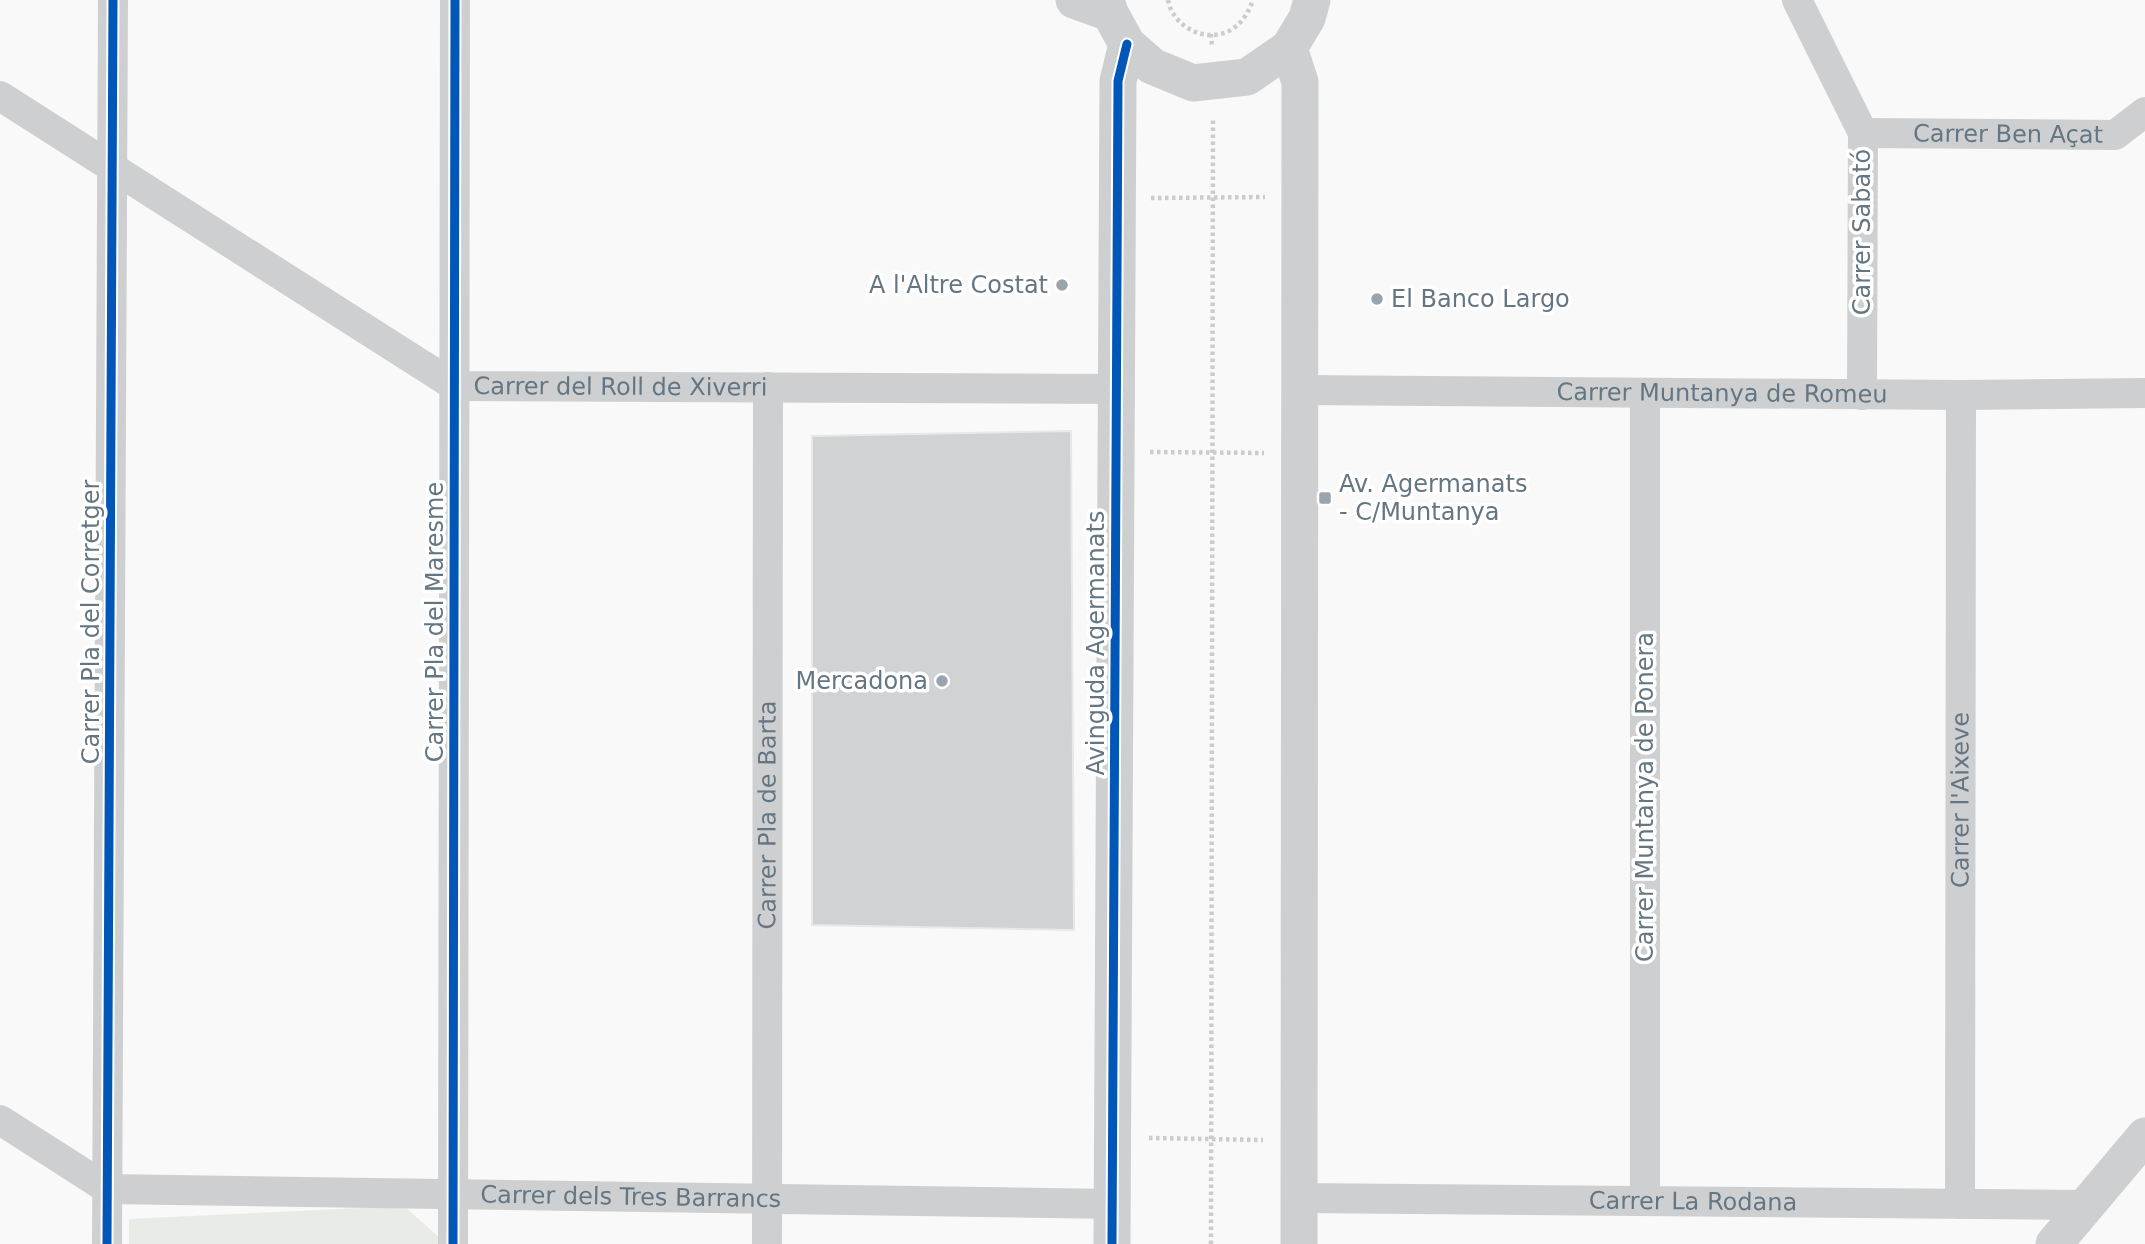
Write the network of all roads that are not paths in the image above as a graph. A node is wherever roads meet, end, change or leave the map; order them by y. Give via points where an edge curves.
1 (113, 0) edge
2 (456, 0) edge
3 (1074, 0) edge
4 (1311, 0) edge
5 (1797, 0) edge
6 (1108, 6) edge
7 (1127, 44) junction
8 (1289, 48) junction
9 (0, 96) edge
10 (2145, 112) edge
11 (1863, 133) junction
12 (113, 167) junction
13 (455, 386) junction
14 (768, 387) junction
15 (1117, 389) junction
16 (1300, 390) junction
17 (1646, 393) junction
18 (2145, 393) edge
19 (1862, 394) junction
20 (1961, 395) junction
21 (0, 1121) edge
22 (2145, 1136) edge
23 (108, 1189) junction
24 (453, 1194) junction
25 (767, 1198) junction
26 (1299, 1198) junction
27 (1645, 1201) junction
28 (1113, 1204) junction
29 (1960, 1204) junction
30 (2086, 1205) junction
31 (107, 1244) edge
32 (453, 1244) edge
33 (767, 1244) edge
34 (1112, 1244) edge
35 (1298, 1244) edge
36 (2054, 1244) edge

1 - 12 street, Carrer Pla del Corretger
2 - 13 street, Carrer Pla del Maresme
3 - 6 street
4 - 8 street via 1307,18
5 - 11 street, Carrer Sabató
6 - 7 street
7 - 8 street via 1152,66 1192,83 1247,77
7 - 15 street, Avinguda Agermanats via 1118,81
8 - 16 street via 1300,82
9 - 12 street, Carrer del Roll de Xiverri
10 - 11 street, Carrer Ben Açat via 2115,135
11 - 19 street, Carrer Sabató
12 - 13 street, Carrer del Roll de Xiverri
12 - 23 street, Carrer Pla del Corretger
13 - 14 street, Carrer del Roll de Xiverri
13 - 24 street, Carrer Pla del Maresme
14 - 15 street, Carrer del Roll de Xiverri
14 - 25 street, Carrer Pla de Barta
15 - 28 street, Avinguda Agermanats
16 - 17 street, Carrer Muntanya de Romeu
16 - 26 street
17 - 19 street, Carrer Muntanya de Romeu
17 - 27 street, Carrer Muntanya de Ponera
18 - 20 street, Carrer Muntanya de Romeu
19 - 20 street, Carrer Muntanya de Romeu
20 - 29 street, Carrer l'Aixeve
21 - 23 street
22 - 30 street
23 - 24 street, Carrer dels Tres Barrancs
23 - 31 street, Carrer Pla del Corretger
24 - 25 street, Carrer dels Tres Barrancs
24 - 32 street, Carrer Pla del Maresme
25 - 28 street, Carrer dels Tres Barrancs
25 - 33 street, Carrer Pla de Barta
26 - 27 street, Carrer La Rodana
26 - 35 street
27 - 29 street, Carrer La Rodana
28 - 34 street, Avinguda Agermanats
29 - 30 street, Carrer La Rodana
30 - 36 street

